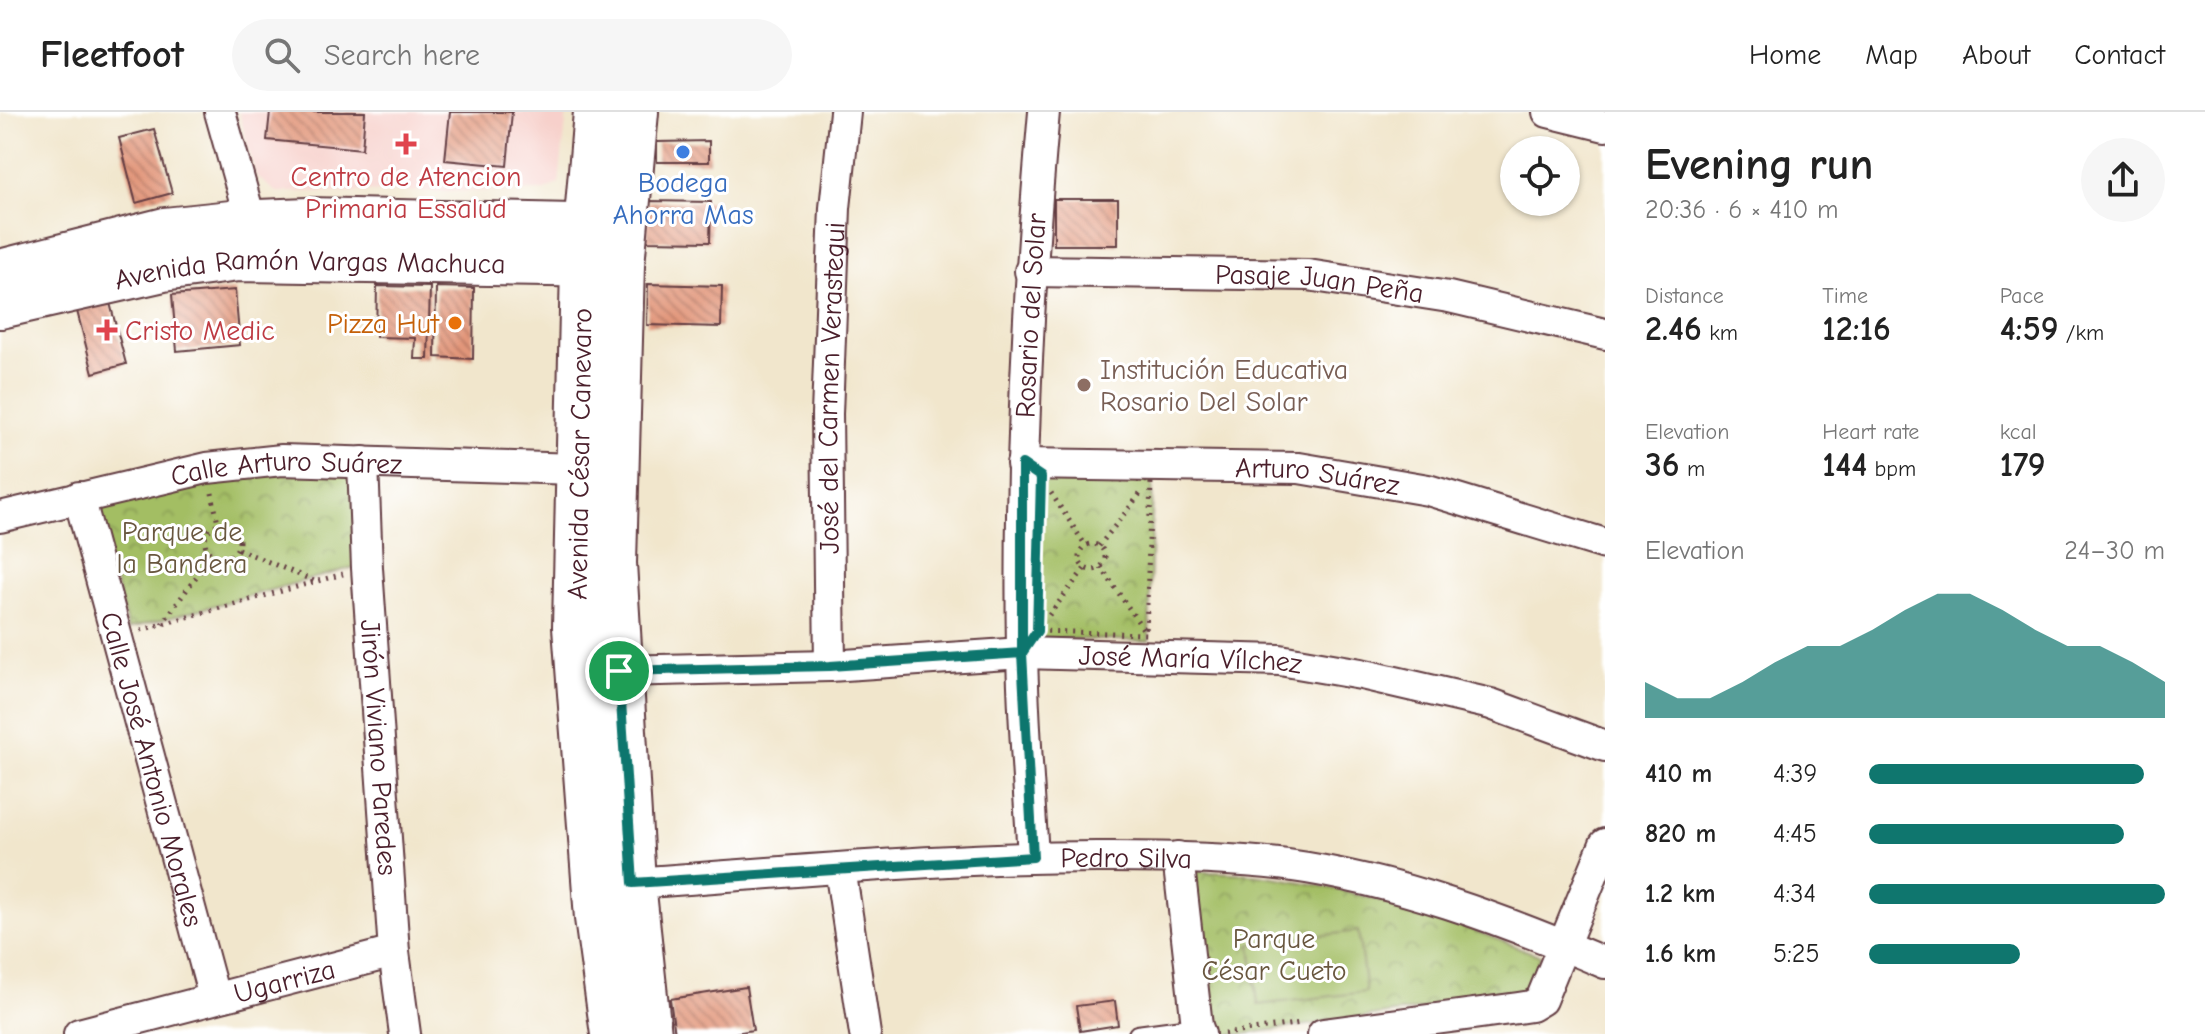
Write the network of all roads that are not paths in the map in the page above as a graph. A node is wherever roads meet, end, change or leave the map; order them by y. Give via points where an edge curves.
1 (220, 112) edge
2 (596, 112) edge
3 (636, 112) edge
4 (845, 112) edge
5 (1044, 112) edge
6 (1548, 112) edge
7 (1605, 126) edge
8 (251, 222) junction
9 (604, 246) junction
10 (1030, 271) junction
11 (0, 272) edge
12 (0, 306) edge
13 (1605, 334) edge
14 (363, 462) junction
15 (577, 469) junction
16 (1032, 470) junction
17 (79, 497) junction
18 (0, 517) edge
19 (1605, 544) edge
20 (1029, 642) junction
21 (830, 666) junction
22 (619, 671) junction
23 (1605, 746) edge
24 (1605, 844) edge
25 (1033, 857) junction
26 (1178, 857) junction
27 (840, 868) junction
28 (633, 883) junction
29 (1564, 946) junction
30 (394, 952) junction
31 (1605, 963) edge
32 (214, 997) junction
33 (1314, 1028) edge
34 (1207, 1031) edge
35 (79, 1034) edge
36 (405, 1034) edge
37 (613, 1034) edge
38 (649, 1034) edge
39 (865, 1034) edge
40 (1137, 1034) edge

1 - 8 street
2 - 9 main road, Avenida César Canevaro
3 - 9 main road, Avenida César Canevaro
4 - 21 street, José del Carmen Verastegui via 835,208 827,414
5 - 10 street, Rosario del Solar
6 - 7 street
8 - 9 main road, Avenida Ramón Vargas Machuca via 308,220
8 - 11 main road, Avenida Ramón Vargas Machuca via 165,230
9 - 12 main road, Avenida Ramón Vargas Machuca via 238,259 163,269
9 - 15 main road, Avenida César Canevaro
9 - 22 main road, Avenida César Canevaro
10 - 13 street, Pasaje Juan Peña via 1308,275 1449,297
10 - 16 street, Rosario del Solar
14 - 15 street, Calle Arturo Suárez
14 - 17 street, Calle Arturo Suárez via 242,462
14 - 30 street, Jirón Viviano Paredes
15 - 37 main road, Avenida César Canevaro via 575,627 597,918
16 - 19 street, Arturo Suárez via 1299,468 1428,490
16 - 20 street, Rosario del Solar
17 - 18 street, Calle Arturo Suárez
17 - 32 street, Calle José Antonio Morales
20 - 21 street, José María Vílchez
20 - 23 street, José María Vílchez via 1146,645 1361,674 1491,704
20 - 25 street, Rosario del Solar
21 - 22 street, José María Vílchez
22 - 28 main road, Avenida César Canevaro
24 - 29 street
25 - 26 street, Pedro Silva
25 - 27 street, Pedro Silva
26 - 29 street, Pedro Silva via 1288,865 1413,891
26 - 34 street
27 - 28 street, Pedro Silva
27 - 39 street
28 - 38 main road, Avenida César Canevaro
29 - 31 street, Pedro Silva
29 - 33 street via 1541,1000 1531,1006
30 - 32 street, Ugarriza
30 - 36 street, Jirón Viviano Paredes
32 - 35 street, Ugarriza
34 - 40 lane

